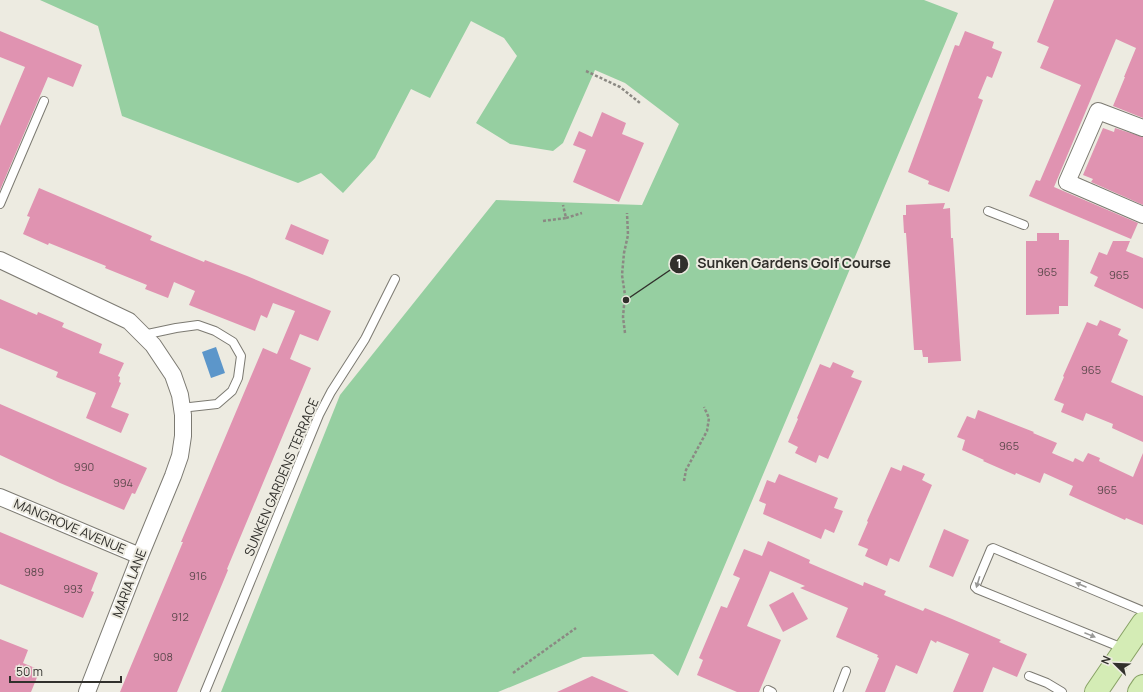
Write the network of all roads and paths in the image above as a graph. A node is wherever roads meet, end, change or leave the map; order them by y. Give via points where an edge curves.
1 (586, 72) dead end
2 (44, 101) dead end
3 (640, 103) dead end
4 (1143, 128) edge
5 (0, 204) edge
6 (564, 205) dead end
7 (988, 211) dead end
8 (582, 213) dead end
9 (627, 213) dead end
10 (1143, 215) edge
11 (566, 218) junction
12 (542, 221) dead end
13 (1024, 225) dead end
14 (0, 260) edge
15 (396, 279) dead end
16 (626, 333) dead end
17 (143, 335) junction
18 (704, 407) dead end
19 (182, 408) junction
20 (684, 481) dead end
21 (0, 497) edge
22 (140, 556) junction
23 (1143, 611) edge
24 (1143, 623) edge
25 (576, 628) dead end
26 (1126, 649) junction
27 (846, 671) dead end
28 (513, 673) dead end
29 (1029, 676) dead end
30 (1143, 686) edge
31 (87, 692) edge
32 (205, 692) edge
33 (838, 692) edge
34 (1062, 692) edge
35 (1096, 692) edge
36 (1139, 692) edge

1 - 3 path via 620,87
2 - 5 lane
4 - 10 street via 1098,111 1067,182
6 - 11 path
7 - 13 lane
8 - 11 path
9 - 16 path via 628,235 622,275 625,295 622,317
11 - 12 path
14 - 17 street, MARIA LANE via 129,321
15 - 32 lane, SUNKEN GARDENS TERRACE via 365,339 319,415
17 - 19 street, MARIA LANE via 173,375
17 - 19 lane via 198,325 215,331 232,342 240,356 238,378 232,391 217,404
18 - 20 path via 709,418 707,431 686,470
19 - 22 street, MARIA LANE via 183,436 180,456
21 - 22 street, MANGROVE AVENUE
22 - 31 street, MARIA LANE
23 -> 26 lane via 991,549 975,587 977,589
24 - 26 main road
25 - 28 path
26 - 35 main road
27 - 33 lane
29 - 34 lane
30 - 36 main road

